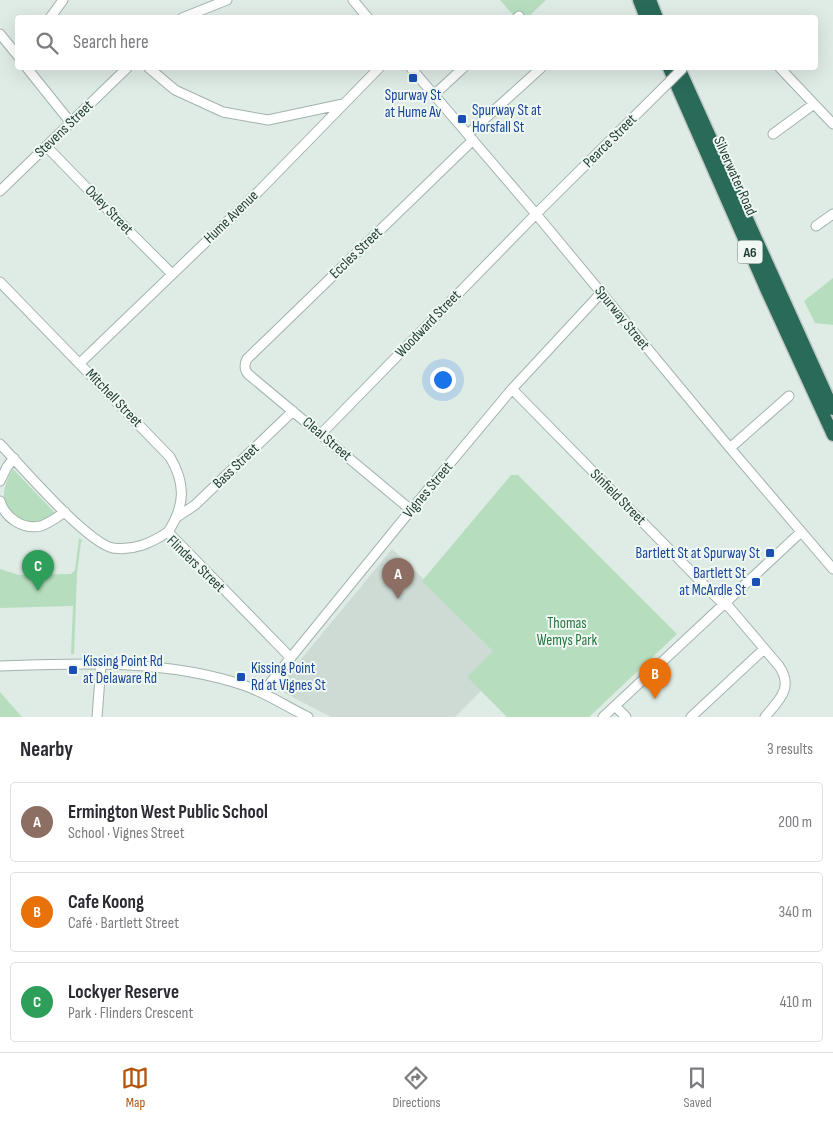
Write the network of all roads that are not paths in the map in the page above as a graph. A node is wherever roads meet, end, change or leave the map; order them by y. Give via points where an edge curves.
1 (63, 0) edge
2 (228, 0) edge
3 (353, 0) edge
4 (639, 0) edge
5 (650, 0) edge
6 (216, 2) edge
7 (52, 15) edge
8 (188, 15) edge
9 (366, 15) edge
10 (645, 15) edge
11 (656, 15) edge
12 (0, 34) edge
13 (15, 52) edge
14 (29, 70) edge
15 (125, 70) edge
16 (152, 70) edge
17 (377, 70) edge
18 (413, 70) edge
19 (461, 70) edge
20 (539, 70) edge
21 (670, 70) edge
22 (680, 70) edge
23 (681, 70) edge
24 (782, 70) edge
25 (434, 94) junction
26 (344, 103) junction
27 (814, 104) junction
28 (71, 122) junction
29 (833, 124) edge
30 (773, 134) dead end
31 (470, 137) junction
32 (46, 146) junction
33 (0, 191) edge
34 (536, 214) junction
35 (833, 214) edge
36 (816, 226) dead end
37 (172, 274) junction
38 (0, 282) edge
39 (601, 293) junction
40 (80, 363) junction
41 (244, 368) joint
42 (512, 389) junction
43 (789, 396) dead end
44 (833, 409) edge
45 (293, 411) junction
46 (321, 434) junction
47 (833, 435) edge
48 (0, 444) edge
49 (730, 448) junction
50 (14, 458) junction
51 (0, 481) edge
52 (0, 501) edge
53 (411, 510) junction
54 (65, 512) junction
55 (177, 517) junction
56 (168, 532) junction
57 (801, 532) junction
58 (833, 569) edge
59 (724, 604) junction
60 (764, 649) junction
61 (290, 658) junction
62 (102, 665) junction
63 (0, 666) edge
64 (262, 693) junction
65 (615, 706) junction
66 (97, 717) edge
67 (308, 717) edge
68 (603, 717) edge
69 (626, 717) edge
70 (691, 717) edge
71 (765, 717) edge

1 - 7 street
2 - 6 street
3 - 9 street
4 - 10 highway
5 - 11 highway
6 - 8 street
12 - 13 street
14 - 28 street
15 - 28 street, Stevens Street
16 - 26 street via 175,90 224,112 268,120
17 - 26 street, Hume Avenue
18 - 25 street, Spurway Street
19 - 25 street
20 - 31 street, Eccles Street
21 - 47 highway, Silverwater Road / A6
22 - 44 highway, Silverwater Road / A6
23 - 34 street, Pearce Street, bridge
24 - 27 street
25 - 31 street, Spurway Street
26 - 37 street, Hume Avenue
27 - 29 street
27 - 30 street
28 - 32 street, Stevens Street
31 - 34 street, Spurway Street
31 - 41 street, Eccles Street via 247,359
32 - 33 street, Stevens Street
32 - 37 street, Oxley Street
34 - 39 street, Spurway Street
34 - 46 street, Woodward Street
35 - 36 street
37 - 40 street, Hume Avenue
38 - 40 street, Mitchell Street
39 - 42 street, Vignes Street
39 - 49 street, Spurway Street
40 - 55 street, Mitchell Street via 176,466 182,496
41 - 45 street, Cleal Street
42 - 53 street, Vignes Street
42 - 59 street, Sinfield Street
43 - 49 street
45 - 46 street, Cleal Street
45 - 55 street, Bass Street via 196,505
46 - 53 street, Cleal Street
48 - 50 street, Flinders Street
49 - 57 street, Spurway Street
50 - 51 street
50 - 54 street, Flinders Street
52 - 54 street via 7,515 28,526 43,525
53 - 61 street, Vignes Street
54 - 56 street, Flinders Street via 91,536 112,547 137,547
55 - 56 street, Mitchell Street
56 - 61 street, Flinders Street
57 - 58 street, Spurway Street
57 - 59 street
59 - 60 street, Sinfield Street
59 - 65 street
60 - 70 street
60 - 71 street, Sinfield Street via 785,675 786,684
61 - 64 street, Vignes Street
62 - 63 street
62 - 64 street via 189,670
62 - 66 street
64 - 67 street
65 - 68 street
65 - 69 street

